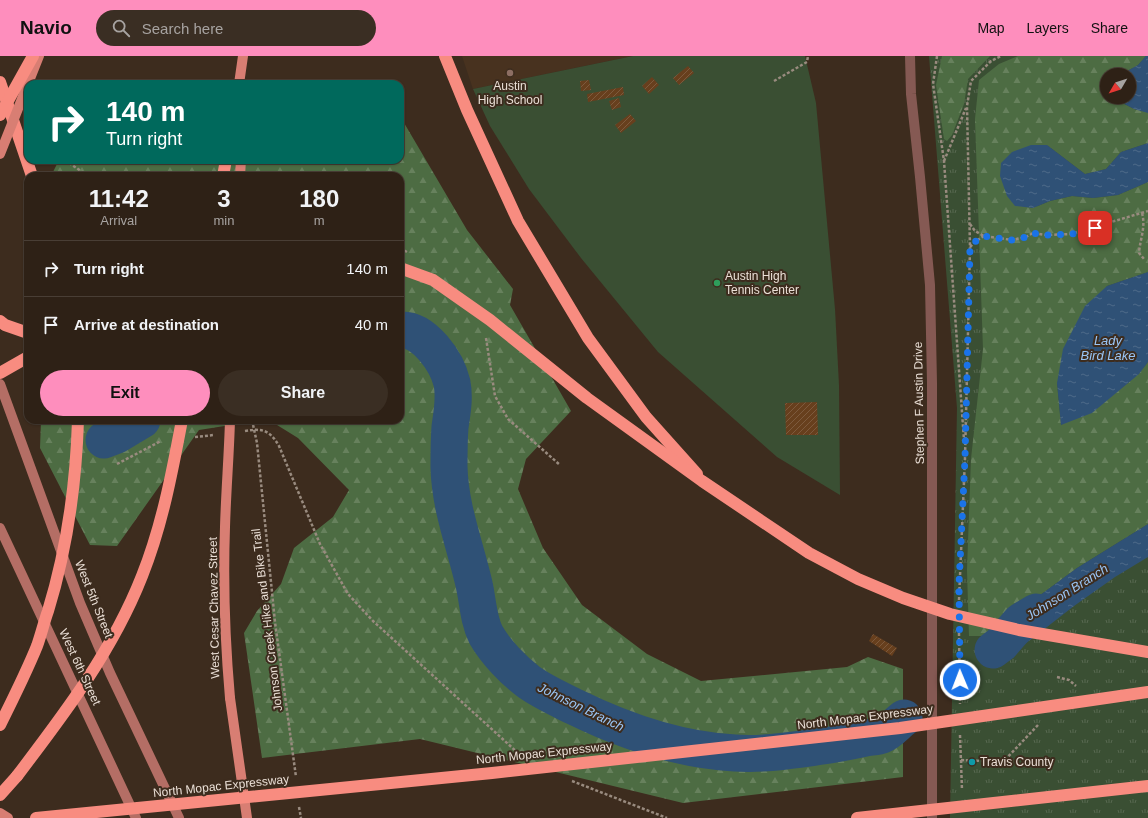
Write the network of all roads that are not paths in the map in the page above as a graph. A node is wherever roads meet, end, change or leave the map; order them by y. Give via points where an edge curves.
1 (33, 56) edge
2 (39, 56) edge
3 (243, 56) edge
4 (445, 56) edge
5 (910, 56) edge
6 (29, 80) edge
7 (240, 80) edge
8 (0, 82) edge
9 (24, 94) edge
10 (0, 115) edge
11 (24, 152) edge
12 (0, 154) edge
13 (404, 269) edge
14 (0, 321) edge
15 (24, 332) edge
16 (24, 359) edge
17 (0, 373) edge
18 (0, 384) edge
19 (78, 424) edge
20 (181, 424) edge
21 (230, 424) edge
22 (702, 480) junction
23 (0, 528) edge
24 (1148, 652) edge
25 (1148, 692) edge
26 (0, 725) edge
27 (1148, 786) edge
28 (0, 796) edge
29 (0, 813) edge
30 (8, 818) edge
31 (36, 818) edge
32 (136, 818) edge
33 (179, 818) edge
34 (247, 818) edge
35 (857, 818) edge
36 (932, 818) edge

1 - 10 highway, bridge
2 - 6 main road, bridge
3 - 7 main road
4 - 22 highway, bridge via 518,221 588,338 646,417
5 - 36 street, Stephen F Austin Drive via 911,94 930,286
8 - 11 highway
9 - 12 main road, bridge
13 - 22 highway, bridge via 433,280 490,320 587,398
14 - 15 highway
16 - 17 highway
18 - 33 main road, West 5th Street via 80,603 110,673
19 - 26 highway, bridge via 73,493 54,591 38,644
20 - 28 highway, bridge via 159,526 142,576 118,627 90,676 64,714
21 - 34 main road, West Cesar Chavez Street, bridge via 225,526 225,646
22 - 24 highway, bridge via 809,553 858,579 903,598 950,614 1019,630
23 - 32 main road, West 6th Street
25 - 31 highway, North Mopac Expressway, bridge via 892,729 492,773
27 - 35 highway, bridge
29 - 30 main road

